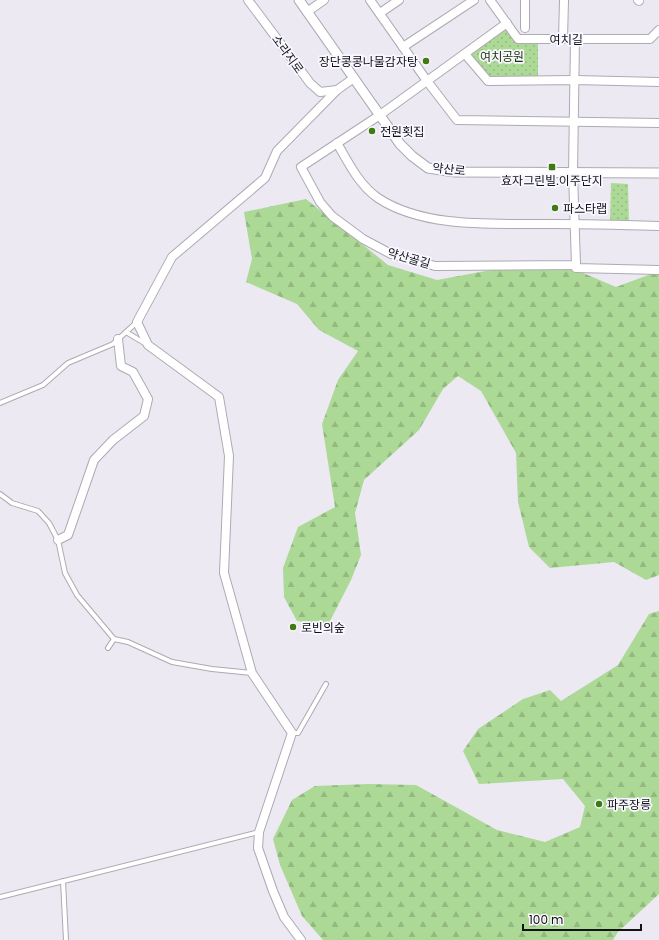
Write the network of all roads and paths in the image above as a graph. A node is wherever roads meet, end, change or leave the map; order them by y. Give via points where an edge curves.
1 (248, 0) edge
2 (299, 0) edge
3 (324, 0) edge
4 (370, 0) edge
5 (399, 0) edge
6 (474, 0) edge
7 (490, 0) edge
8 (525, 0) edge
9 (564, 0) edge
10 (308, 12) junction
11 (380, 13) junction
12 (507, 24) junction
13 (525, 28) dead end
14 (658, 33) edge
15 (563, 39) junction
16 (575, 39) junction
17 (403, 47) junction
18 (465, 54) junction
19 (354, 78) junction
20 (575, 80) junction
21 (427, 81) junction
22 (659, 82) edge
23 (337, 90) junction
24 (380, 115) junction
25 (574, 122) junction
26 (659, 123) edge
27 (337, 143) junction
28 (573, 173) junction
29 (659, 173) edge
30 (574, 224) junction
31 (659, 226) edge
32 (576, 265) junction
33 (659, 270) edge
34 (137, 322) junction
35 (126, 332) junction
36 (118, 340) junction
37 (148, 345) junction
38 (0, 403) edge
39 (0, 494) edge
40 (58, 540) junction
41 (114, 639) junction
42 (108, 648) dead end
43 (252, 673) junction
44 (326, 684) dead end
45 (292, 733) junction
46 (259, 832) junction
47 (62, 881) junction
48 (0, 896) edge
49 (66, 940) edge
50 (301, 940) edge

1 - 23 street, 소라지로 via 310,83 320,92
2 - 10 street, 약산로
3 - 10 street
4 - 11 street
5 - 11 street
6 - 17 street
7 - 12 street, 여치길
8 - 13 street
9 - 15 street
10 - 19 street, 약산로
11 - 17 street
12 - 15 street, 여치길 via 518,39
12 - 18 street, 약산골길
14 - 16 street, 여치길 via 650,39
15 - 16 street, 여치길
16 - 20 street
17 - 21 street
18 - 20 street via 488,81
18 - 21 street, 약산골길
19 - 23 street
19 - 24 street, 약산로
20 - 22 street
20 - 25 street
21 - 24 street, 약산골길
21 - 25 street via 456,120
23 - 34 street via 277,151 265,178 172,256
24 - 27 street, 약산골길
24 - 28 street, 약산로 via 400,144 428,168 455,172
25 - 26 street
25 - 28 street
27 - 30 street via 352,169 378,198 412,214 457,222
27 - 32 street, 약산골길 via 300,167 320,202 332,216 377,248 435,266
28 - 29 street, 약산로
28 - 30 street
30 - 31 street
30 - 32 street
32 - 33 street, 약산골길 via 576,268
34 - 35 lane
34 - 37 street
35 - 36 lane
35 - 37 lane
36 - 38 lane via 68,363 43,385
36 - 40 street via 121,366 133,372 148,399 144,416 113,440 94,460 68,534
37 - 43 street via 219,397 229,456 224,573
39 - 40 lane via 12,503 38,511 49,523
40 - 41 lane via 65,573 77,595
41 - 42 lane
41 - 43 lane via 128,642 172,662
43 - 45 street
44 - 45 lane via 298,733
45 - 46 street
46 - 47 lane
46 - 50 street via 258,848 273,891 284,917
47 - 48 lane
47 - 49 lane

